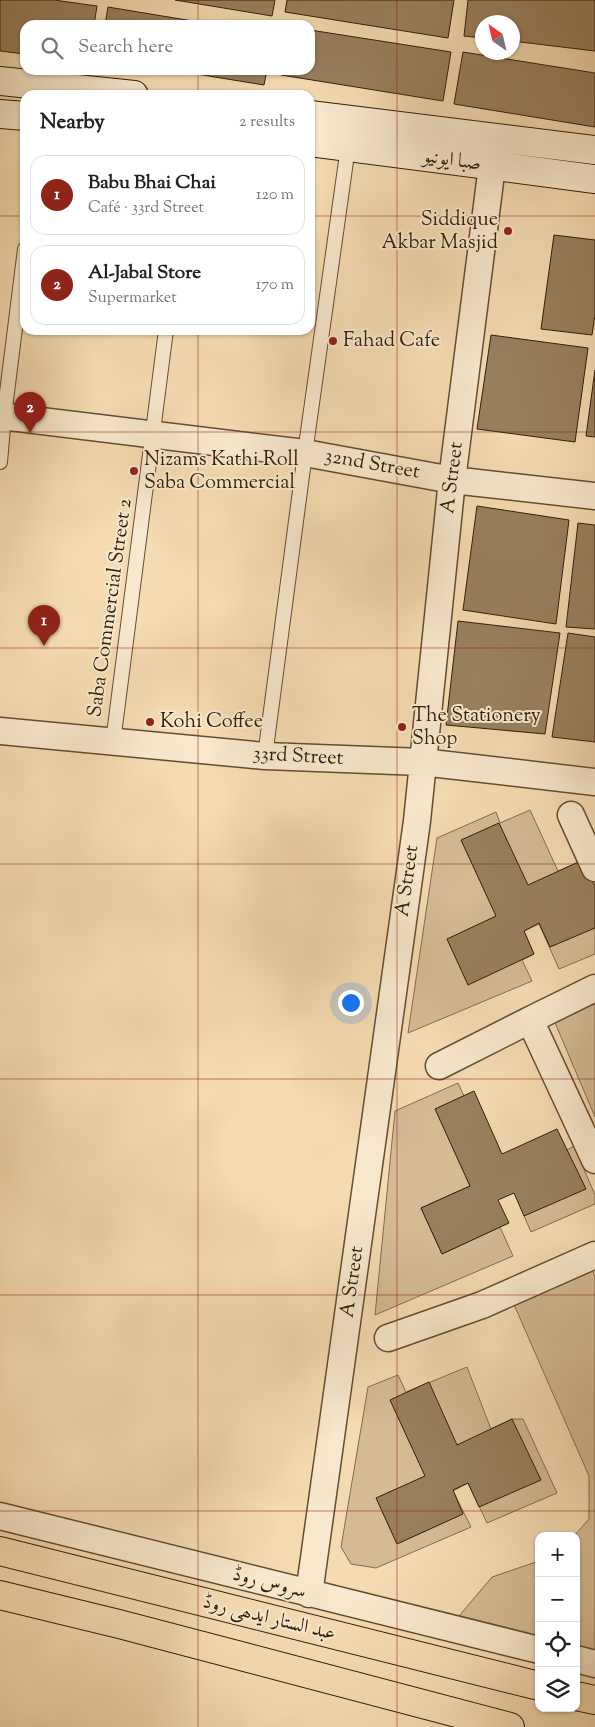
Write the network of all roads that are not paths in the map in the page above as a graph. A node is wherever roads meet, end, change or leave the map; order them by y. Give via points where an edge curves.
1 (0, 81) edge
2 (86, 90) edge
3 (0, 114) edge
4 (20, 116) edge
5 (315, 116) edge
6 (315, 143) edge
7 (348, 147) junction
8 (595, 150) edge
9 (492, 166) junction
10 (595, 179) edge
11 (20, 285) edge
12 (165, 335) edge
13 (2, 416) edge
14 (154, 434) junction
15 (305, 453) junction
16 (0, 462) edge
17 (452, 480) junction
18 (595, 496) edge
19 (0, 731) edge
20 (113, 742) junction
21 (265, 756) junction
22 (422, 762) junction
23 (595, 782) edge
24 (571, 815) dead end
25 (595, 868) edge
26 (595, 988) edge
27 (530, 1020) junction
28 (438, 1066) dead end
29 (595, 1160) edge
30 (595, 1255) edge
31 (388, 1338) dead end
32 (0, 1516) edge
33 (0, 1550) edge
34 (309, 1594) junction
35 (0, 1595) edge
36 (535, 1649) edge
37 (580, 1660) edge
38 (595, 1664) edge
39 (535, 1685) edge
40 (580, 1697) edge
41 (595, 1700) edge
42 (510, 1727) edge

1 - 2 main road
3 - 4 main road
5 - 8 main road, صبا ایونیو
6 - 7 main road, صبا ایونیو
7 - 9 main road, صبا ایونیو
7 - 15 lane
9 - 10 main road, صبا ایونیو
9 - 17 street, A Street
11 - 13 lane
12 - 14 lane, Saba Commercial Street 2
13 - 14 street, 32nd Street
13 - 16 lane
14 - 15 street, 32nd Street
14 - 20 lane, Saba Commercial Street 2
15 - 17 street, 32nd Street
15 - 21 lane
17 - 18 street, 32nd Street
17 - 22 street, A Street
19 - 20 street, 33rd Street
20 - 21 street, 33rd Street
21 - 22 street, 33rd Street
22 - 23 street, 33rd Street
22 - 34 street, A Street
24 - 25 street
26 - 27 street
27 - 28 street
27 - 29 street
30 - 31 street via 482,1305
32 - 34 street, سروس روڈ
33 - 39 main road, عبد الستار ایدھی روڈ
34 - 36 street, سروس روڈ
35 - 42 main road
37 - 38 street
40 - 41 main road

